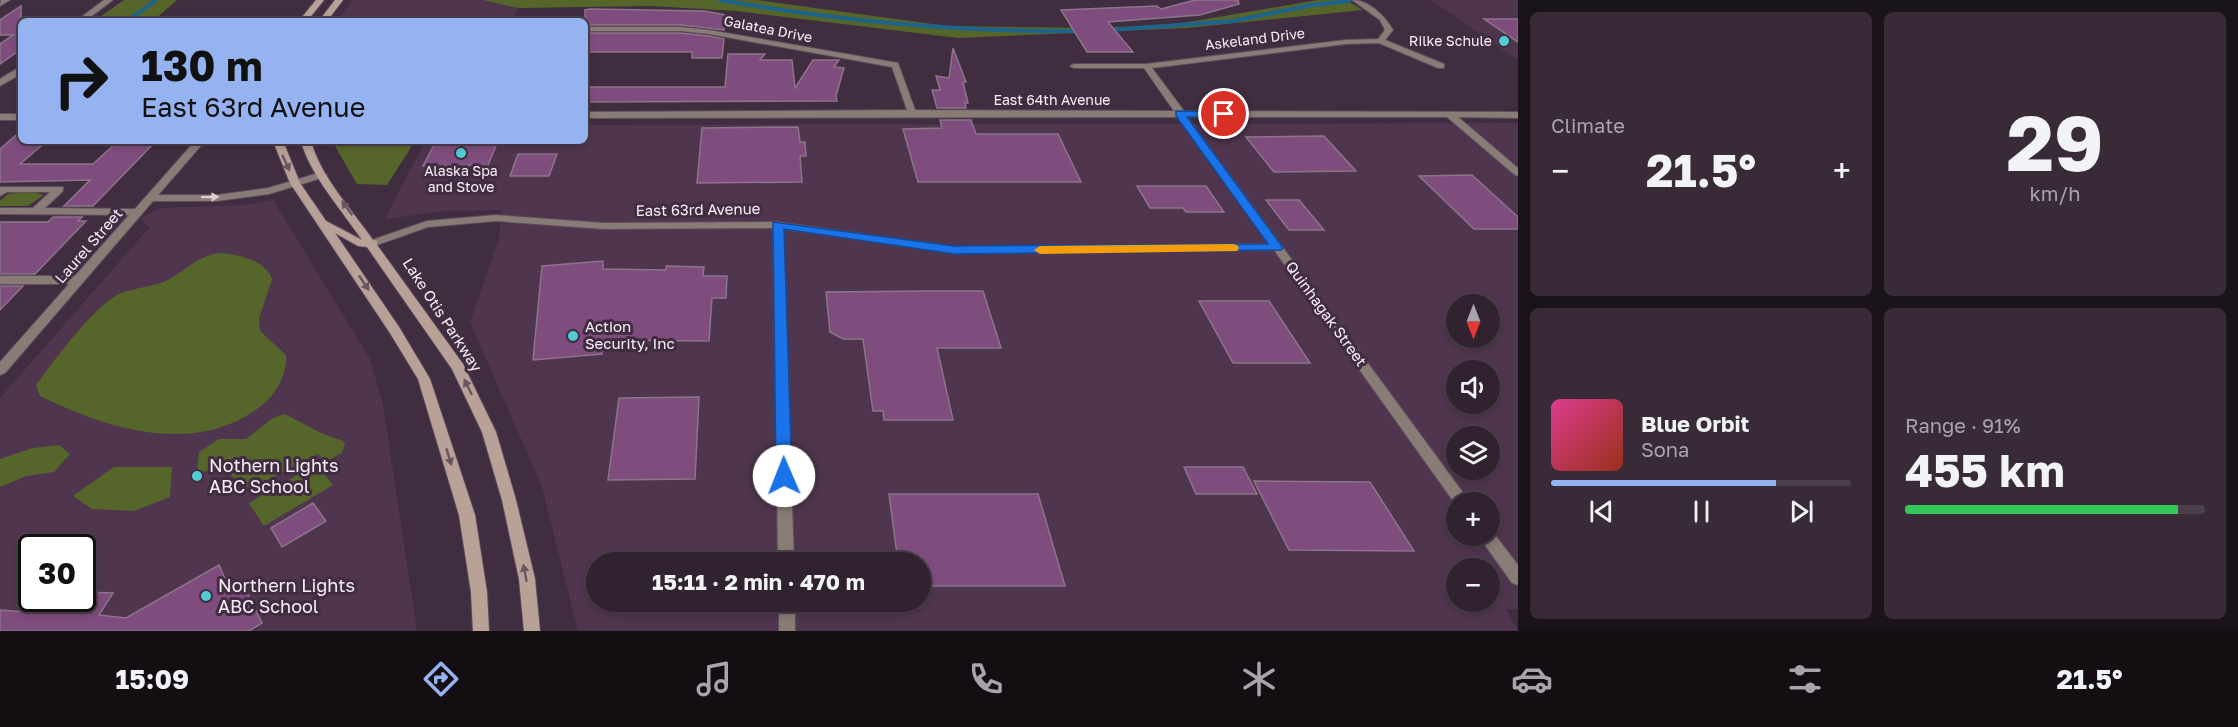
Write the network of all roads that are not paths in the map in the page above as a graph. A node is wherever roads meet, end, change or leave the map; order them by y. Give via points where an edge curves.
1 (6, 0) edge
2 (109, 0) edge
3 (320, 0) edge
4 (339, 0) edge
5 (1356, 0) edge
6 (0, 4) edge
7 (314, 7) junction
8 (84, 18) edge
9 (305, 18) edge
10 (312, 18) edge
11 (325, 18) edge
12 (588, 29) edge
13 (1380, 41) junction
14 (1074, 66) dead end
15 (1146, 66) junction
16 (1441, 66) dead end
17 (18, 72) edge
18 (0, 83) edge
19 (912, 114) junction
20 (1179, 114) junction
21 (588, 115) edge
22 (1450, 115) junction
23 (1518, 115) edge
24 (0, 117) edge
25 (18, 117) edge
26 (197, 144) edge
27 (279, 144) edge
28 (307, 144) edge
29 (1518, 173) edge
30 (322, 175) junction
31 (295, 183) junction
32 (0, 193) edge
33 (151, 198) junction
34 (0, 211) edge
35 (35, 212) junction
36 (138, 212) junction
37 (322, 221) junction
38 (778, 225) junction
39 (373, 243) junction
40 (1277, 248) junction
41 (0, 280) edge
42 (79, 280) junction
43 (2, 367) edge
44 (1456, 492) edge
45 (1494, 546) edge
46 (786, 552) edge
47 (1518, 578) edge
48 (787, 612) edge
49 (481, 631) edge
50 (532, 631) edge
51 (787, 631) edge

1 - 6 street
2 - 8 street
3 - 7 main road
4 - 11 main road
5 - 13 street via 1383,19 1389,30
7 - 9 main road
7 - 10 main road via 318,10
12 - 19 street, Galatea Drive via 681,28 895,65
13 - 15 street, Askeland Drive
13 - 16 street
14 - 15 street, Askeland Drive
15 - 20 street, Quinhagak Street
17 - 18 street
19 - 20 street, East 64th Avenue
19 - 21 street, East 64th Avenue
20 - 22 street, East 64th Avenue
20 - 40 street, Quinhagak Street
22 - 23 street, East 64th Avenue
22 - 29 street
24 - 25 street
26 - 33 street, Laurel Street
27 -> 31 main road
28 - 30 main road, Lake Otis Parkway
30 - 31 street
39 -> 30 main road, Lake Otis Parkway
33 -> 31 street via 217,198
31 - 37 main road
32 - 35 street via 4,189 59,189
33 - 36 street, Laurel Street
34 - 35 street
35 - 36 street
36 - 42 street, Laurel Street
37 - 39 main road via 362,244
37 -> 49 main road via 424,379 467,515
38 - 39 street, East 63rd Avenue via 604,226 496,218 427,224
38 - 40 street, East 63rd Avenue via 954,250
38 - 46 street
50 -> 39 main road, Lake Otis Parkway via 524,568 489,432 458,367
40 - 44 street, Quinhagak Street
41 - 42 street
42 - 43 street, Laurel Street
45 - 47 street
48 - 51 street

